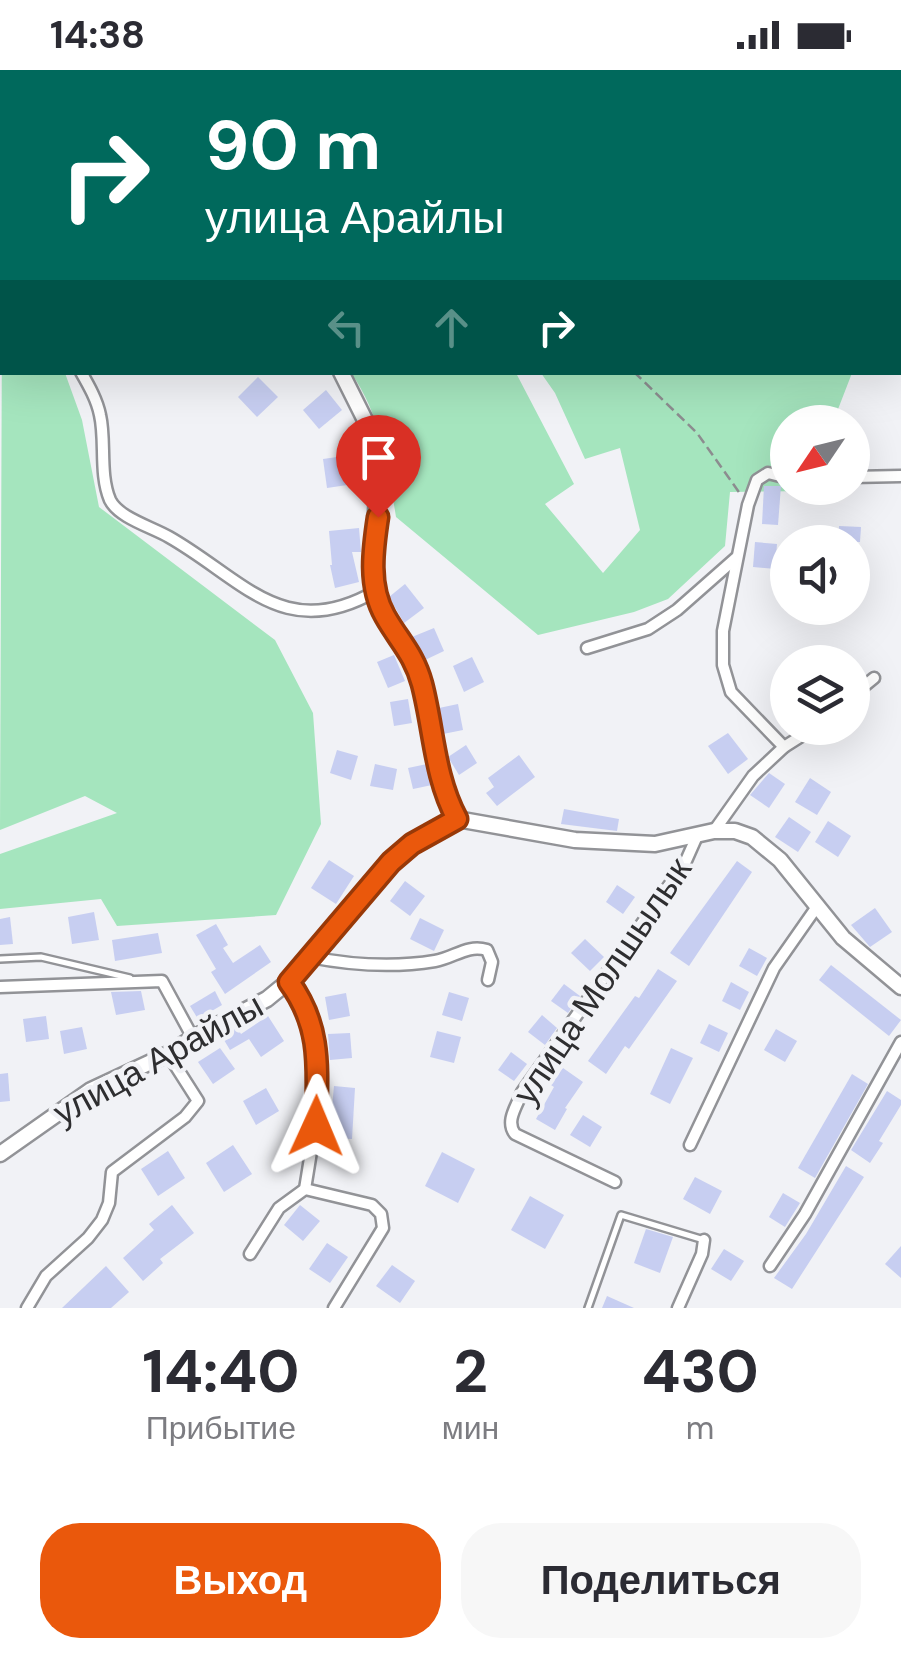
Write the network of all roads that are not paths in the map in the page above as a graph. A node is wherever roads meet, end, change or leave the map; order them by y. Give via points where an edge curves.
1 (83, 375) edge
2 (342, 375) edge
3 (770, 474) edge
4 (901, 476) edge
5 (870, 477) edge
6 (737, 558) junction
7 (376, 590) junction
8 (588, 648) dead end
9 (874, 678) dead end
10 (870, 681) edge
11 (787, 745) edge
12 (784, 747) junction
13 (457, 819) junction
14 (714, 831) junction
15 (697, 836) junction
16 (816, 908) junction
17 (310, 957) junction
18 (0, 959) edge
19 (488, 980) dead end
20 (137, 981) junction
21 (289, 982) junction
22 (901, 987) edge
23 (0, 988) edge
24 (192, 1038) junction
25 (901, 1042) edge
26 (168, 1054) junction
27 (690, 1145) dead end
28 (0, 1154) edge
29 (615, 1182) dead end
30 (305, 1189) junction
31 (704, 1240) joint
32 (250, 1254) dead end
33 (770, 1266) dead end
34 (28, 1308) edge
35 (334, 1308) edge
36 (588, 1308) edge
37 (678, 1308) edge

1 - 7 street via 100,416 115,506 278,606 314,611 351,605
2 - 7 street via 367,424 378,471
3 - 6 street via 757,480
4 - 5 street
6 - 8 street via 648,629
6 - 12 street via 723,664 731,692
7 - 13 street via 416,666 435,759
9 - 10 street
11 - 12 street
12 - 14 street via 752,776
13 - 15 street via 575,840 655,844
13 - 17 street, улица Арайлы via 391,862
14 - 15 street
14 - 16 street via 735,830 765,846
15 - 29 street, улица Молшылык via 522,1092 511,1119 516,1134
16 - 22 street
16 - 27 street via 774,968
17 - 19 street via 352,965 400,963 438,960 475,946 487,950 492,962
17 - 21 street, улица Арайлы
18 - 20 lane via 42,957
20 - 23 street
20 - 24 street via 162,982
21 - 24 street, улица Арайлы
21 - 30 street via 306,1004 317,1062 316,1126
24 - 26 street, улица Арайлы
25 - 33 street
26 - 28 street, улица Арайлы via 92,1090
26 - 34 street via 198,1100 112,1172 102,1220 46,1276
30 - 32 street via 279,1208
30 - 35 street via 372,1204 381,1214 383,1228
31 - 36 lane via 621,1215
31 - 37 street

